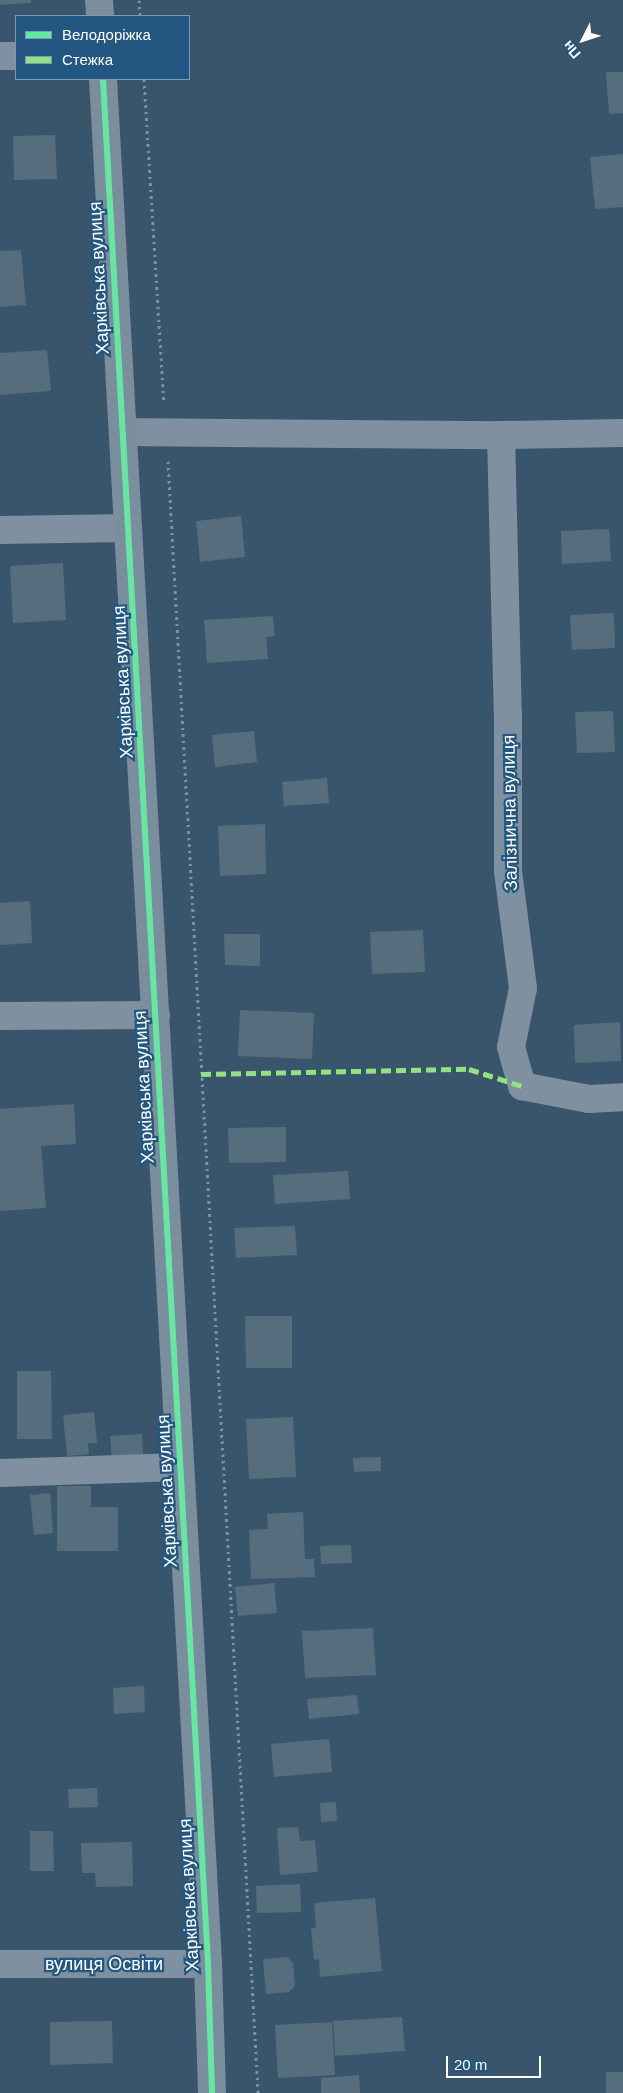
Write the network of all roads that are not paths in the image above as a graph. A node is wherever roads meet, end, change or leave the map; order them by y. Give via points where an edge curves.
1 (99, 0) edge
2 (100, 15) edge
3 (0, 56) edge
4 (15, 56) edge
5 (103, 80) edge
6 (123, 432) junction
7 (623, 433) edge
8 (500, 435) junction
9 (128, 528) junction
10 (0, 530) edge
11 (156, 1015) junction
12 (0, 1016) edge
13 (623, 1097) edge
14 (180, 1467) junction
15 (0, 1473) edge
16 (0, 1964) edge
17 (208, 1964) junction
18 (212, 2093) edge

1 - 2 street
3 - 4 street
5 - 6 street, Харківська вулиця
6 - 8 street
6 - 9 street, Харківська вулиця
7 - 8 street
8 - 13 street, Залізнична вулиця via 508,715 508,871 523,988 511,1048 522,1086 589,1099
9 - 10 street
9 - 11 street, Харківська вулиця
11 - 12 street
11 - 14 street, Харківська вулиця
14 - 15 street
14 - 17 street, Харківська вулиця
16 - 17 street, вулиця Освіти
17 - 18 street, Харківська вулиця

